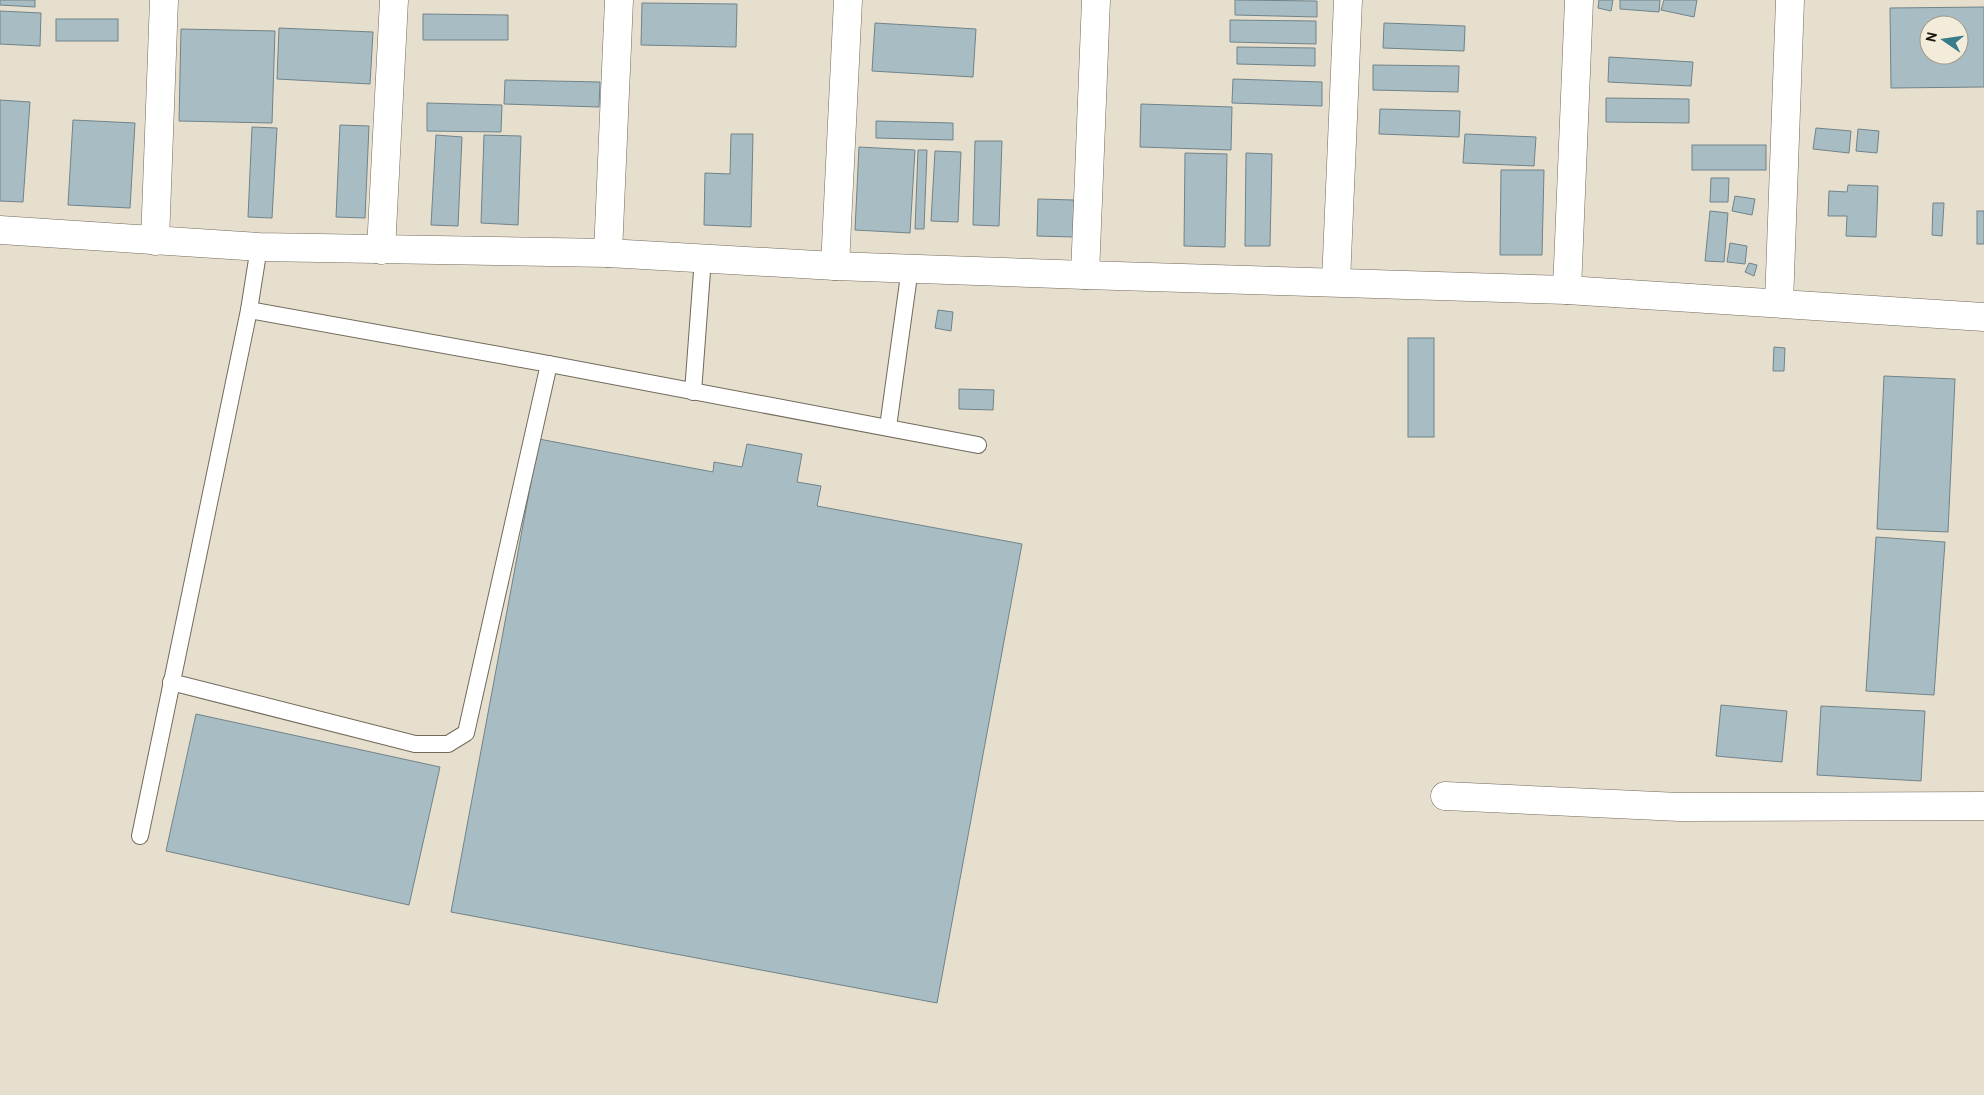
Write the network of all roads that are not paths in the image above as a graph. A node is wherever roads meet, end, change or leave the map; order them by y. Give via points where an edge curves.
1 (164, 0) edge
2 (394, 0) edge
3 (619, 0) edge
4 (848, 0) edge
5 (1096, 0) edge
6 (1348, 0) edge
7 (1579, 0) edge
8 (1790, 0) edge
9 (0, 230) edge
10 (155, 242) junction
11 (259, 247) junction
12 (381, 250) junction
13 (608, 253) junction
14 (703, 258) junction
15 (836, 266) junction
16 (910, 268) junction
17 (1085, 274) junction
18 (1336, 282) junction
19 (1567, 290) junction
20 (1779, 303) junction
21 (249, 310) junction
22 (1984, 317) edge
23 (549, 364) junction
24 (693, 392) junction
25 (888, 427) junction
26 (978, 445) dead end
27 (171, 682) junction
28 (1445, 796) dead end
29 (1984, 806) edge
30 (140, 836) dead end

1 - 10 street
2 - 12 street
3 - 13 street
4 - 15 street
5 - 17 street
6 - 18 street
7 - 19 street
8 - 20 street
9 - 10 street
10 - 11 street
11 - 12 street
11 - 21 lane
12 - 13 street
13 - 14 street
14 - 15 street
14 - 24 lane
15 - 16 street
16 - 17 street
16 - 25 lane
17 - 18 street
18 - 19 street
19 - 20 street
20 - 22 street
21 - 23 lane
21 - 27 lane
23 - 24 lane
23 - 27 lane via 466,733 448,744 415,744
24 - 25 lane
25 - 26 lane
27 - 30 lane
28 - 29 street via 1679,807

